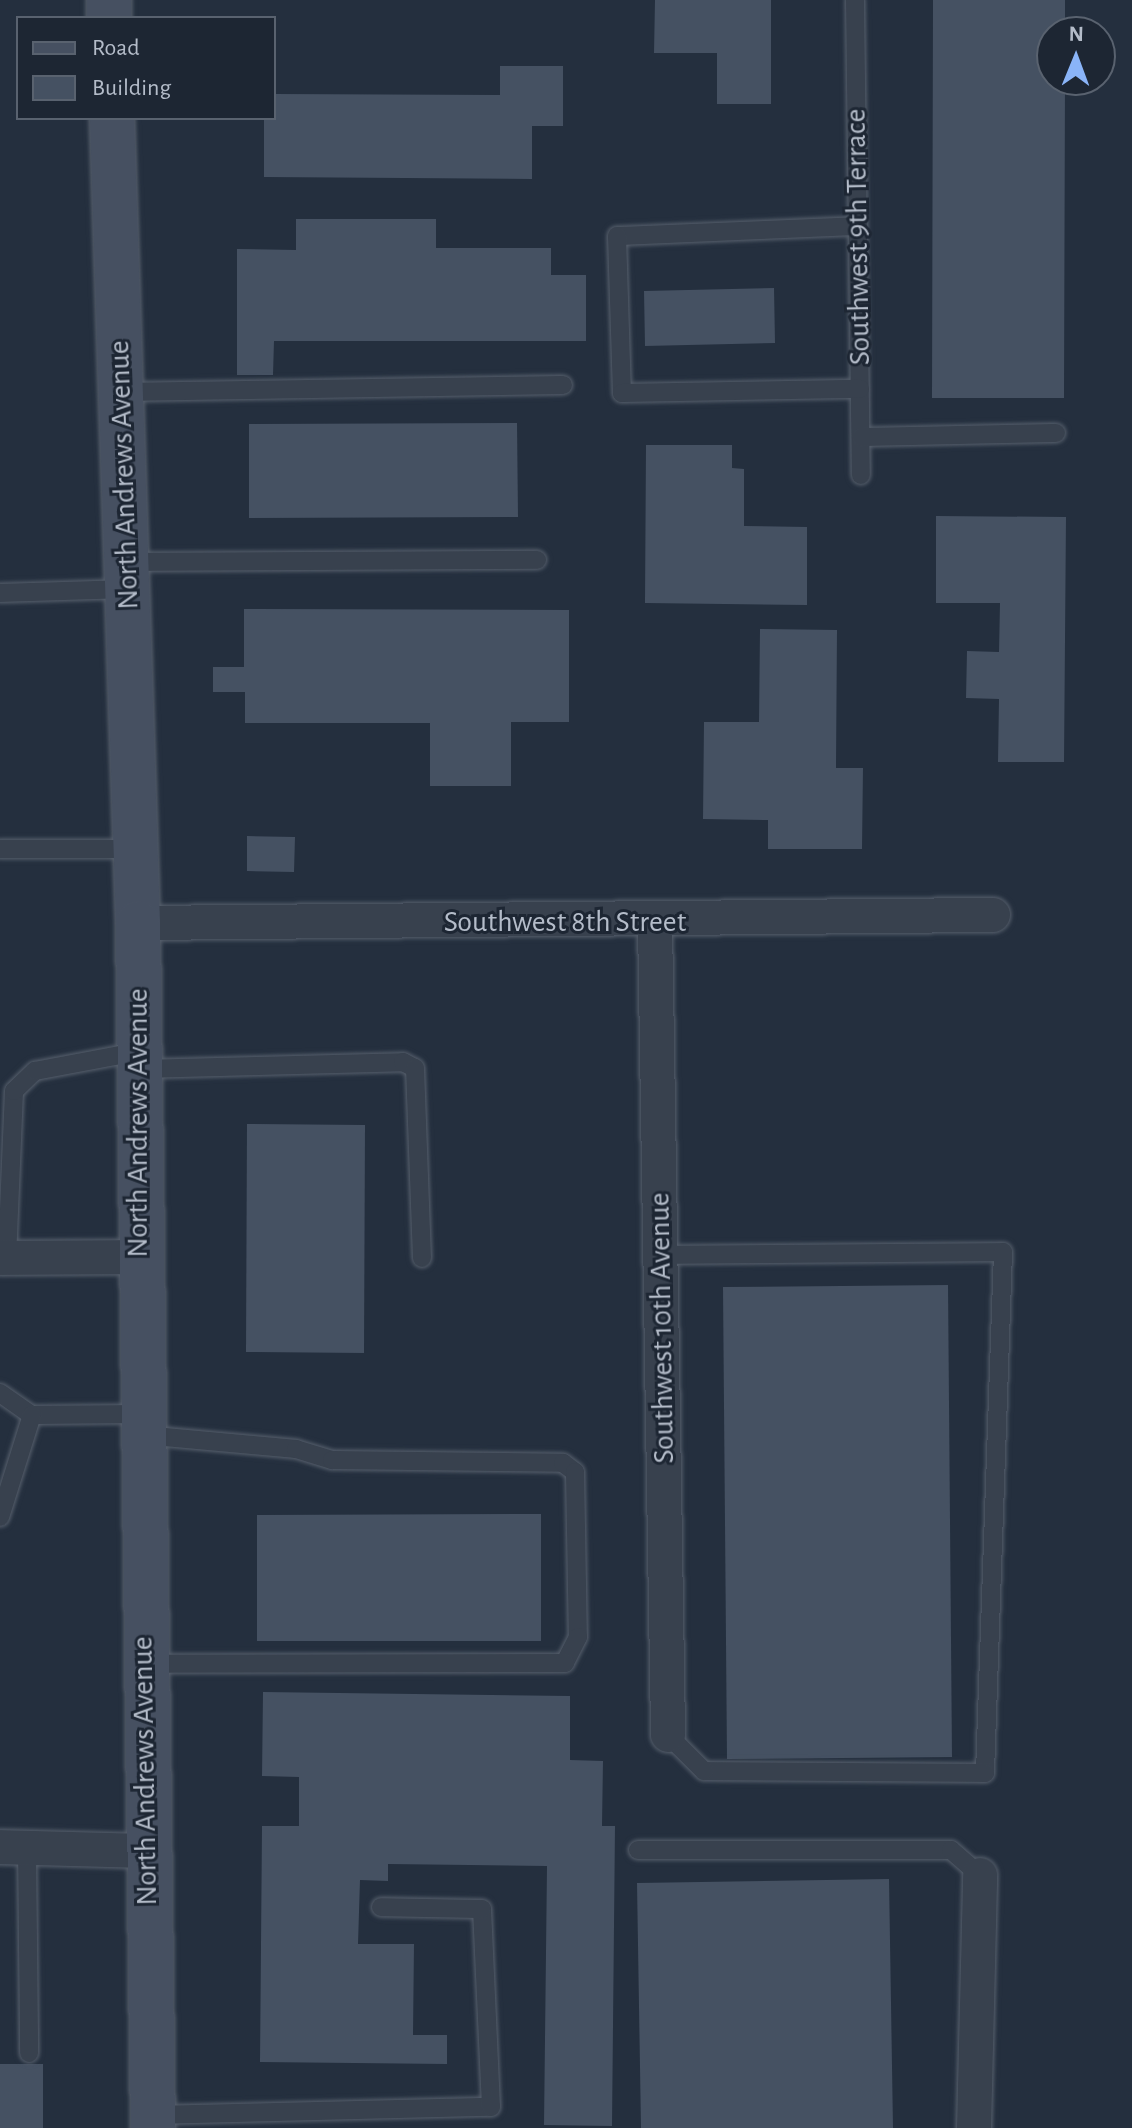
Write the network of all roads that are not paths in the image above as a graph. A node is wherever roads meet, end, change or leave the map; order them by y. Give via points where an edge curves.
1 (855, 0) edge
2 (112, 120) edge
3 (858, 226) junction
4 (563, 385) dead end
5 (860, 389) junction
6 (121, 392) junction
7 (1056, 433) dead end
8 (861, 437) junction
9 (861, 475) dead end
10 (537, 560) dead end
11 (127, 576) junction
12 (0, 593) edge
13 (0, 849) edge
14 (135, 849) junction
15 (993, 915) dead end
16 (655, 922) junction
17 (138, 923) junction
18 (138, 1060) junction
19 (661, 1255) junction
20 (138, 1257) junction
21 (4, 1258) edge
22 (422, 1258) dead end
23 (0, 1393) edge
24 (32, 1415) junction
25 (140, 1424) junction
26 (0, 1517) edge
27 (143, 1664) junction
28 (668, 1735) joint
29 (14, 1847) edge
30 (638, 1850) dead end
31 (147, 1851) junction
32 (980, 1875) joint
33 (381, 1907) dead end
34 (29, 2053) dead end
35 (393, 2119) edge
36 (153, 2122) edge
37 (974, 2128) edge

1 - 3 lane, Southwest 9th Terrace
2 - 6 main road, North Andrews Avenue
3 - 5 lane, Southwest 9th Terrace
3 - 5 lane via 617,236 622,393
4 - 6 lane
5 - 8 lane, Southwest 9th Terrace
6 - 11 main road, North Andrews Avenue
7 - 8 lane
8 - 9 lane, Southwest 9th Terrace
10 - 11 lane
11 - 12 lane
11 - 14 main road, North Andrews Avenue
13 - 14 lane
14 - 17 main road, North Andrews Avenue
15 - 16 street, Southwest 8th Street
16 - 17 street, Southwest 8th Street
16 - 19 street, Southwest 10th Avenue
17 - 18 main road, North Andrews Avenue
18 - 20 main road, North Andrews Avenue
18 - 21 lane via 35,1071 14,1091
18 - 22 lane via 403,1062 415,1068
19 - 28 street, Southwest 10th Avenue
19 - 28 lane via 1003,1252 985,1773 704,1771
20 - 21 street
20 - 25 main road, North Andrews Avenue
23 - 24 lane
24 - 25 lane
24 - 26 lane
25 - 27 main road, North Andrews Avenue
25 - 27 lane via 332,1460 563,1463 575,1472 578,1637 565,1663
27 - 31 main road, North Andrews Avenue
29 - 31 street
29 - 34 lane
30 - 32 lane via 951,1850
31 - 36 main road, North Andrews Avenue
32 - 37 street
33 - 35 lane via 482,1909 491,2107
35 - 36 lane

